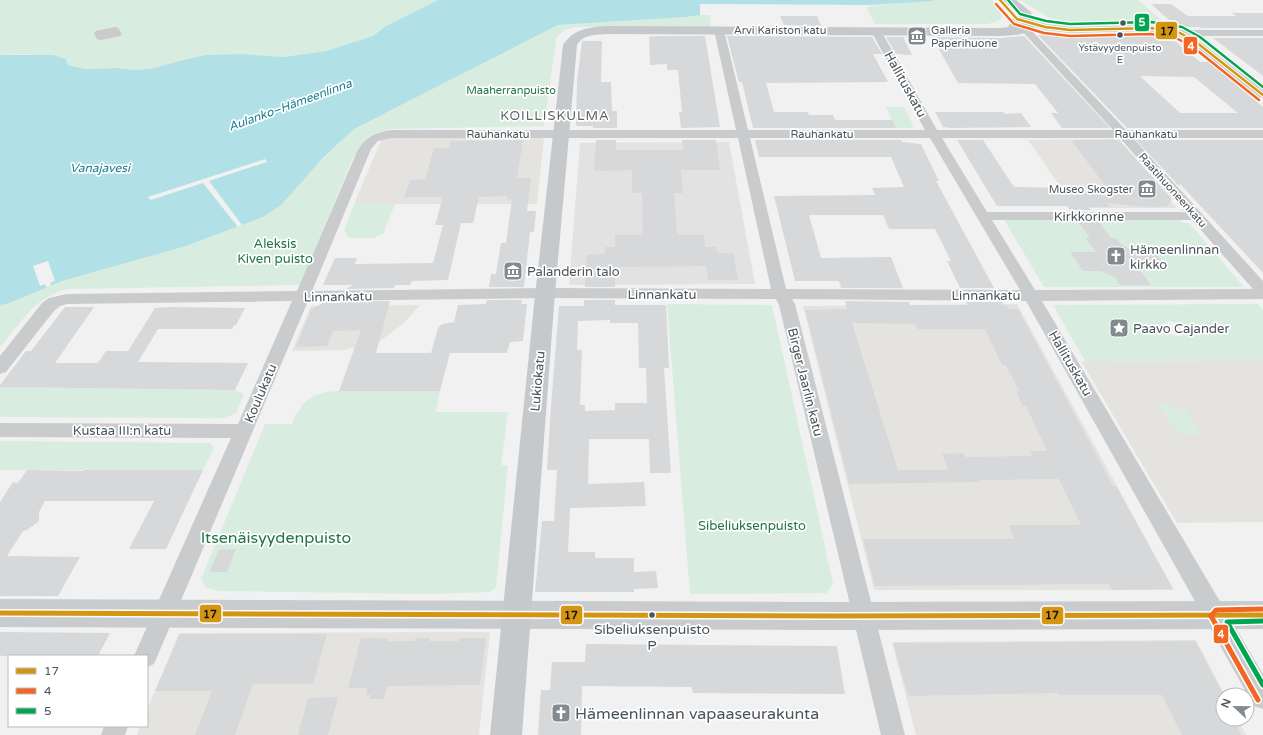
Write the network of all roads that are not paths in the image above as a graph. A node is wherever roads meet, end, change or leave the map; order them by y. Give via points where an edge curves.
1 (1006, 1) edge
2 (1022, 23) junction
3 (719, 30) junction
4 (876, 30) junction
5 (1180, 33) junction
6 (1263, 33) edge
7 (581, 34) joint
8 (1263, 95) edge
9 (562, 134) junction
10 (742, 134) junction
11 (934, 134) junction
12 (1124, 134) junction
13 (1263, 134) edge
14 (380, 135) joint
15 (982, 216) junction
16 (1196, 216) junction
17 (545, 293) junction
18 (1263, 293) edge
19 (780, 294) junction
20 (1032, 295) junction
21 (302, 297) junction
22 (0, 368) edge
23 (0, 430) edge
24 (244, 431) junction
25 (0, 613) edge
26 (164, 613) junction
27 (517, 615) junction
28 (864, 616) junction
29 (1217, 616) junction
30 (1263, 616) edge
31 (146, 655) edge
32 (1263, 697) edge
33 (506, 735) edge
34 (893, 735) edge

1 - 2 main road
2 - 4 main road, Arvi Kariston katu via 1010,32
2 - 5 street, Arvi Kariston katu via 1070,30 1151,28
2 - 12 street, Raatihuoneenkatu
3 - 4 main road, Arvi Kariston katu
3 - 7 main road, Arvi Kariston katu via 607,30
3 - 10 street, Birger Jaarlin katu
4 - 11 street, Hallituskatu
5 - 6 street, Arvi Kariston katu
5 - 8 street via 1196,42
7 - 9 main road, Lukiokatu via 572,40 570,45
9 - 10 street, Rauhankatu
9 - 14 street, Rauhankatu
9 - 17 main road, Lukiokatu
10 - 11 street, Rauhankatu
10 - 19 street, Birger Jaarlin katu
11 - 12 street, Rauhankatu
11 - 15 street, Hallituskatu
12 - 13 street, Rauhankatu
12 - 16 street, Raatihuoneenkatu
14 - 21 street, Koulukatu via 366,144
15 - 16 street, Kirkkorinne
15 - 20 street, Hallituskatu
16 - 18 street, Raatihuoneenkatu
17 - 19 street, Linnankatu
17 - 21 street, Linnankatu
17 - 27 main road, Lukiokatu
18 - 20 street, Linnankatu
19 - 20 street, Linnankatu
19 - 28 street, Birger Jaarlin katu via 786,304
20 - 29 street, Hallituskatu
21 - 22 street, Linnankatu via 61,300 48,308
21 - 24 street, Koulukatu
23 - 24 street, Kustaa III:n katu
24 - 26 street, Koulukatu
25 - 26 street
26 - 27 street
26 - 31 street, Koulukatu
27 - 28 street
27 - 33 main road, Lukiokatu
28 - 29 street
28 - 34 street, Birger Jaarlin katu
29 - 30 street
29 - 32 street, Hallituskatu

